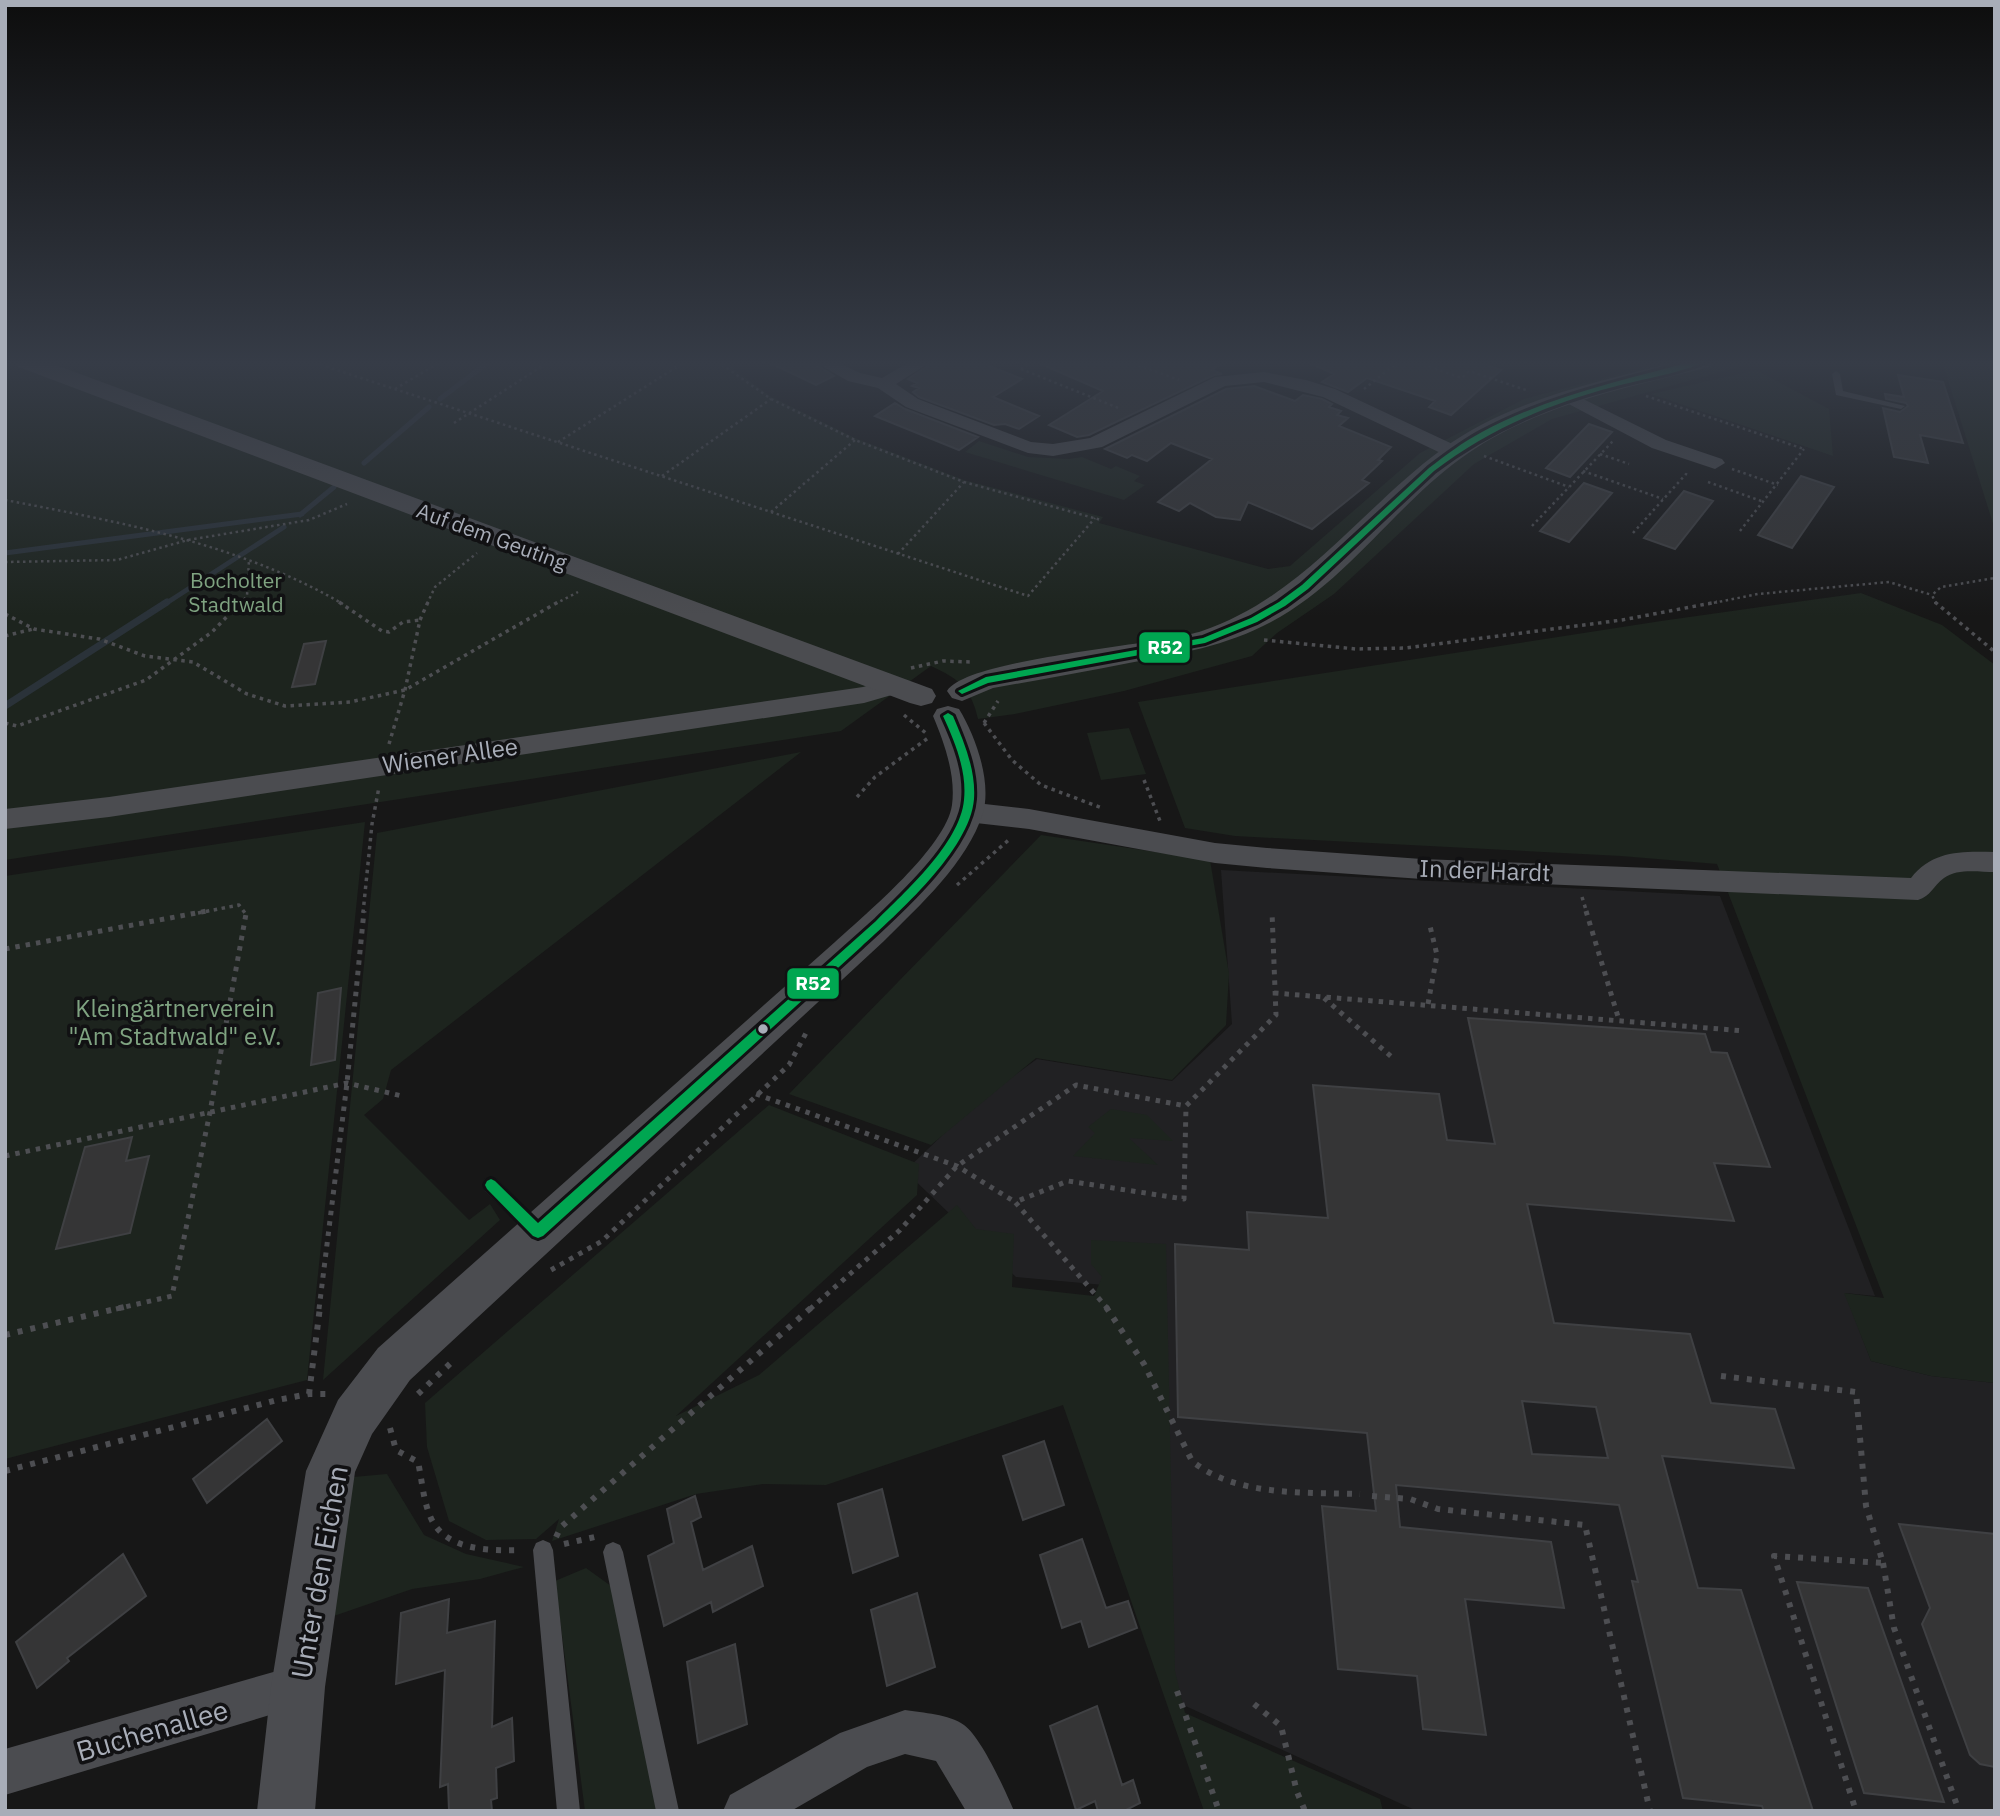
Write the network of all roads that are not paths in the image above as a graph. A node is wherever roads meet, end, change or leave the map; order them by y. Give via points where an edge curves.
1 (249, 446) edge
2 (1030, 446) edge
3 (1084, 446) edge
4 (1448, 446) edge
5 (1465, 446) edge
6 (1665, 446) edge
7 (1457, 450) junction
8 (1715, 463) road end
9 (894, 685) junction
10 (947, 715) junction
11 (967, 812) junction
12 (5, 819) edge
13 (1995, 862) edge
14 (491, 1185) dead end
15 (543, 1252) junction
16 (543, 1550) road end
17 (613, 1552) road end
18 (298, 1687) junction
19 (5, 1772) edge
20 (286, 1811) edge
21 (569, 1811) edge
22 (668, 1811) edge
23 (746, 1811) edge
24 (991, 1811) edge

1 - 9 street, Auf dem Geuting
2 - 3 street
4 - 7 street
5 - 7 street
6 - 8 street
7 - 10 street via 1320,573 1265,614 1205,640 986,680
9 - 10 street, Auf dem Geuting via 921,696 927,713
9 - 12 street, Wiener Allee via 864,695
10 - 11 street via 968,785
11 - 13 street, In der Hardt via 1029,818 1215,853 1422,869 1919,889 1934,868 1948,862
11 - 15 street, Unter den Eichen via 932,868
14 - 15 lane
15 - 18 street, Unter den Eichen via 394,1364 355,1418 331,1471
16 - 21 lane
17 - 22 lane
18 - 19 street, Buchenallee
18 - 20 street, Unter den Eichen
23 - 24 street via 856,1749 905,1732 949,1741

